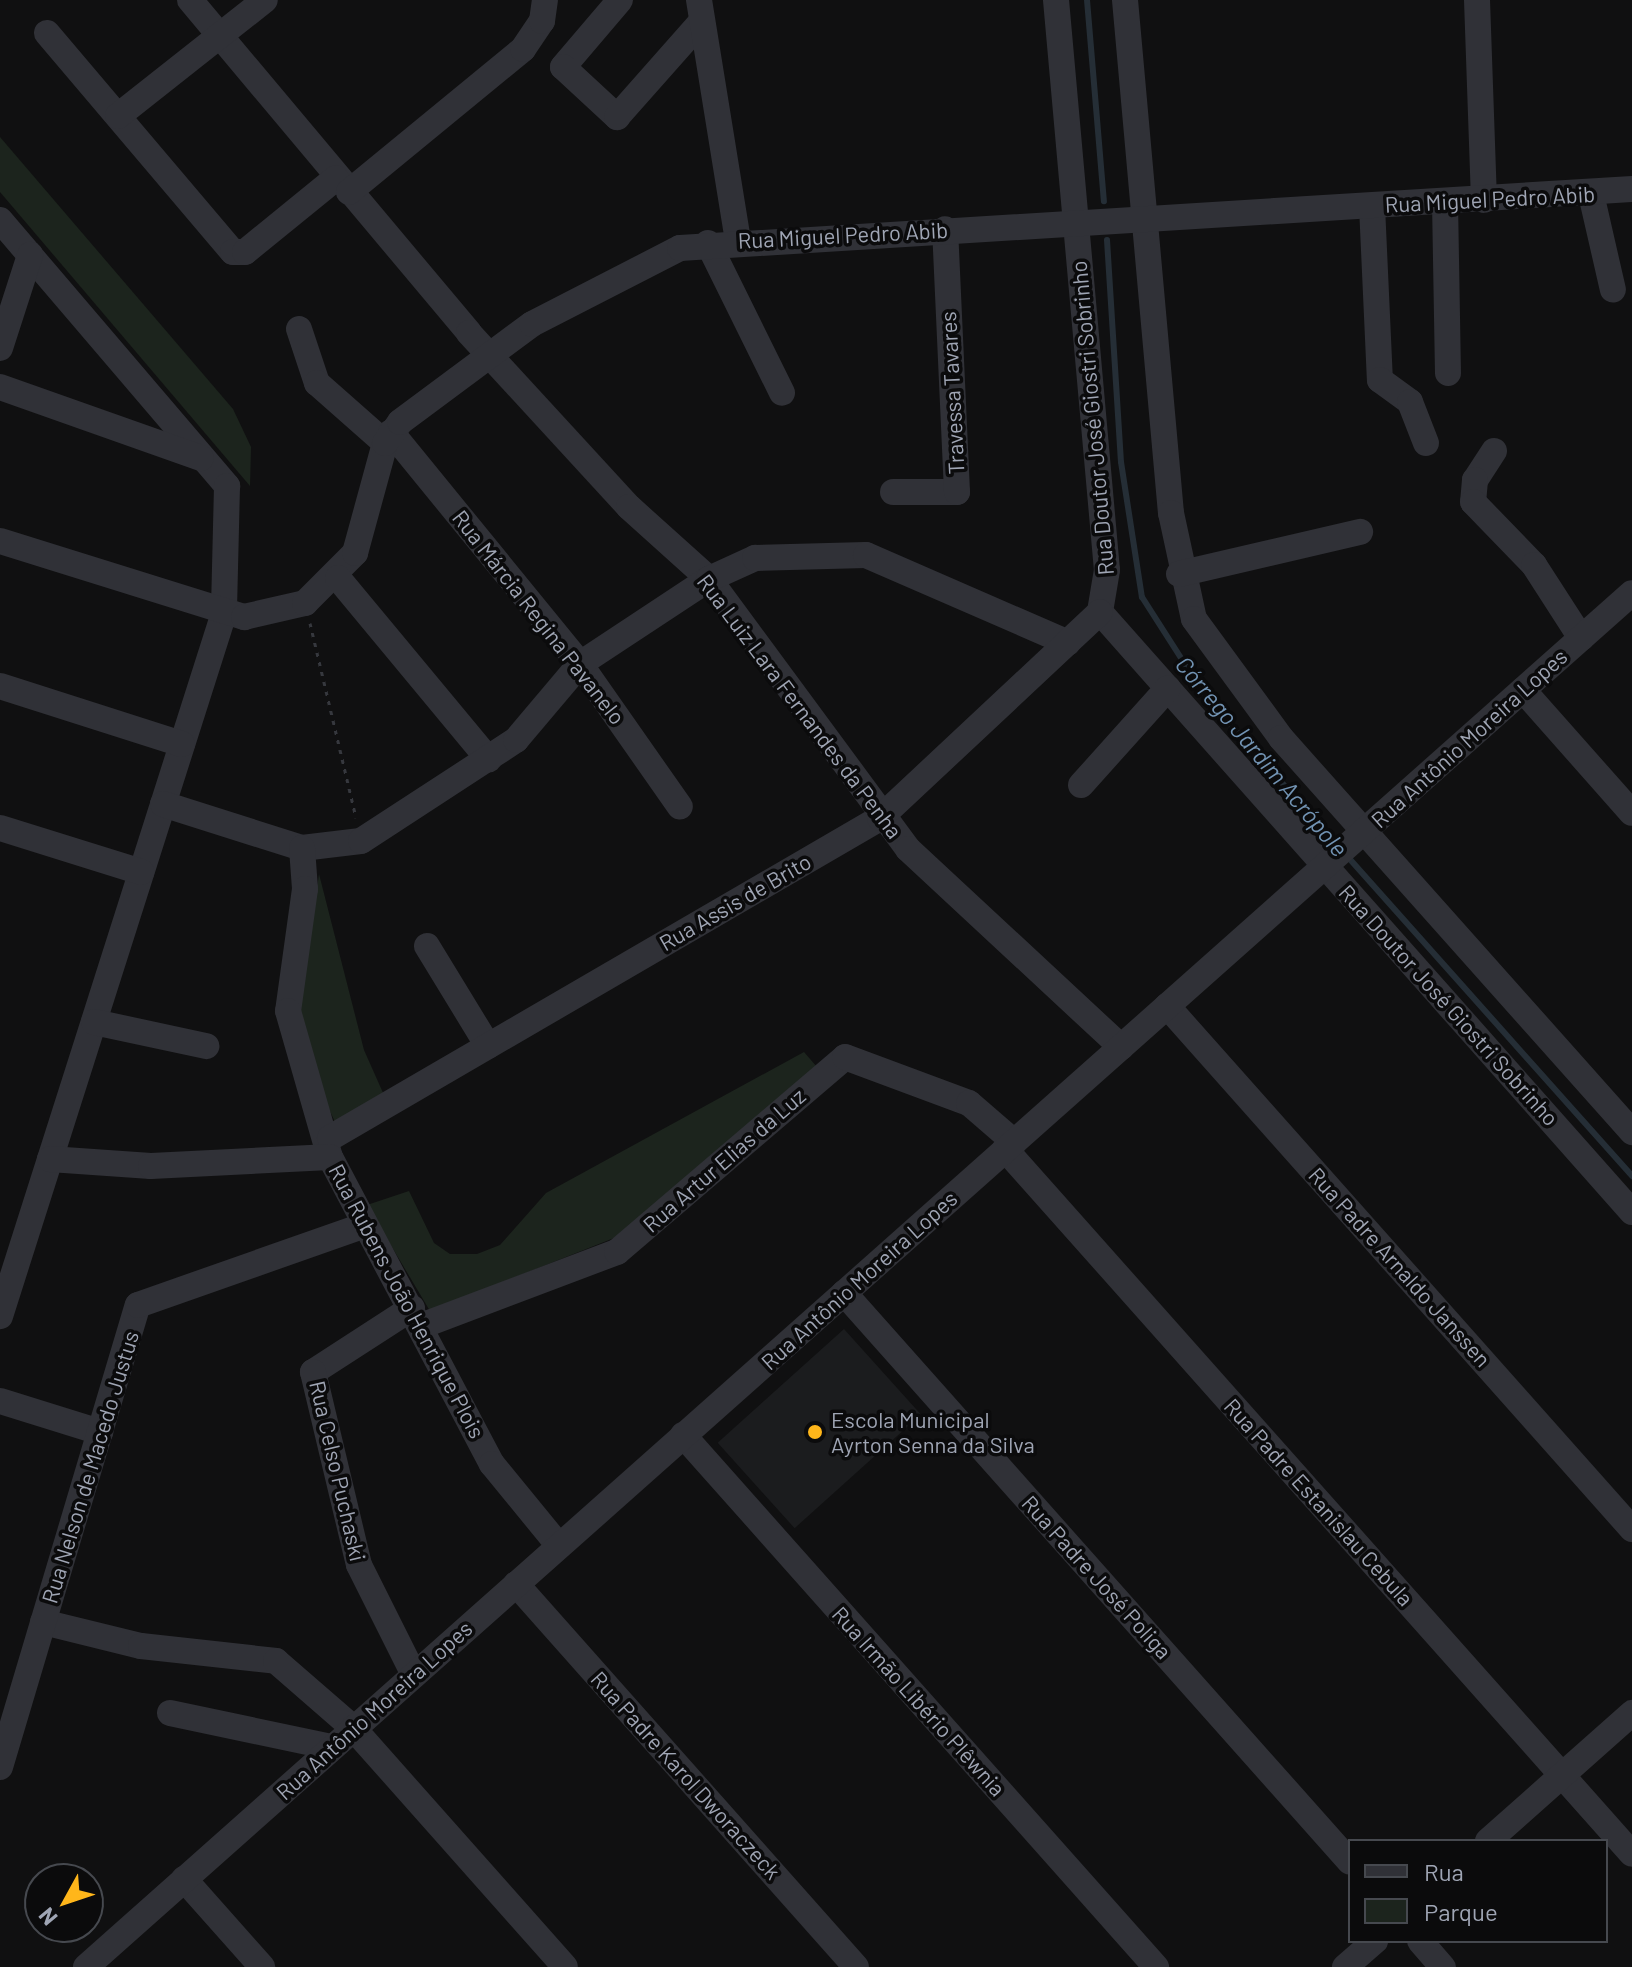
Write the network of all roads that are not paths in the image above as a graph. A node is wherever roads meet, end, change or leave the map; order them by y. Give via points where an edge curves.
1 (190, 0) edge
2 (265, 0) edge
3 (545, 0) edge
4 (620, 0) edge
5 (1056, 0) edge
6 (1125, 0) edge
7 (1477, 0) edge
8 (701, 11) edge
9 (47, 33) dead end
10 (220, 35) junction
11 (118, 116) junction
12 (342, 185) junction
13 (1632, 189) edge
14 (1591, 194) junction
15 (1484, 200) junction
16 (1445, 202) junction
17 (1372, 206) junction
18 (1145, 218) junction
19 (0, 220) edge
20 (1076, 222) junction
21 (945, 229) junction
22 (738, 241) junction
23 (708, 243) junction
24 (30, 255) junction
25 (1613, 290) dead end
26 (299, 329) dead end
27 (0, 348) edge
28 (490, 353) junction
29 (1448, 373) dead end
30 (0, 387) edge
31 (782, 393) dead end
32 (388, 438) junction
33 (1426, 443) dead end
34 (1494, 451) dead end
35 (204, 459) junction
36 (893, 492) dead end
37 (1360, 532) dead end
38 (0, 541) edge
39 (1179, 574) junction
40 (338, 578) junction
41 (709, 579) junction
42 (1632, 593) edge
43 (1100, 612) junction
44 (224, 613) junction
45 (1581, 638) junction
46 (1068, 643) junction
47 (580, 664) junction
48 (0, 686) edge
49 (1168, 688) junction
50 (1523, 690) junction
51 (182, 744) junction
52 (489, 760) junction
53 (1081, 785) dead end
54 (163, 804) junction
55 (680, 807) dead end
56 (1632, 813) edge
57 (880, 818) junction
58 (0, 828) edge
59 (1365, 830) junction
60 (302, 848) junction
61 (1325, 866) junction
62 (141, 872) junction
63 (427, 946) dead end
64 (1167, 1006) junction
65 (94, 1022) junction
66 (206, 1046) dead end
67 (488, 1046) junction
68 (1121, 1047) junction
69 (1632, 1132) edge
70 (1010, 1146) junction
71 (330, 1148) junction
72 (50, 1159) junction
73 (1632, 1212) edge
74 (365, 1225) junction
75 (844, 1293) junction
76 (0, 1316) edge
77 (417, 1317) junction
78 (0, 1401) edge
79 (100, 1432) junction
80 (683, 1435) junction
81 (1632, 1529) edge
82 (559, 1546) junction
83 (516, 1584) junction
84 (43, 1622) junction
85 (414, 1675) junction
86 (170, 1713) dead end
87 (1632, 1713) edge
88 (353, 1728) junction
89 (332, 1747) junction
90 (0, 1767) edge
91 (1562, 1775) junction
92 (1490, 1839) edge
93 (1632, 1854) edge
94 (1348, 1860) edge
95 (184, 1879) junction
96 (1373, 1943) edge
97 (1422, 1943) edge
98 (86, 1967) edge
99 (262, 1967) edge
100 (565, 1967) edge
101 (856, 1967) edge
102 (1156, 1967) edge
103 (1345, 1967) edge
104 (1443, 1967) edge

1 - 10 street, Rua Luiz Lara Fernandes da Penha
2 - 10 street
3 - 12 street via 542,21 523,49
4 - 8 street via 563,67 617,117
5 - 20 street, Rua Doutor José Giostri Sobrinho
6 - 18 street
7 - 15 street
8 - 22 street
9 - 11 street
10 - 11 street
10 - 12 street, Rua Luiz Lara Fernandes da Penha
11 - 12 street via 233,252 245,252
12 - 28 street, Rua Luiz Lara Fernandes da Penha
13 - 14 street, Rua Miguel Pedro Abib
14 - 15 street, Rua Miguel Pedro Abib
14 - 25 street
15 - 16 street, Rua Miguel Pedro Abib
16 - 17 street, Rua Miguel Pedro Abib
16 - 29 street
17 - 18 street, Rua Miguel Pedro Abib
17 - 33 street via 1380,380 1410,402
18 - 20 street, Rua Miguel Pedro Abib
18 - 39 street
19 - 24 street
20 - 21 street, Rua Miguel Pedro Abib
20 - 43 street, Rua Doutor José Giostri Sobrinho via 1107,570
21 - 22 street, Rua Miguel Pedro Abib
21 - 36 street, Travessa Tavares via 957,492
22 - 23 street, Rua Miguel Pedro Abib
23 - 28 street, Rua Miguel Pedro Abib via 619,274
23 - 31 street
24 - 27 street
24 - 35 street
26 - 32 street, Rua Márcia Regina Pavanelo via 317,383
28 - 32 street, Rua Miguel Pedro Abib
28 - 41 street, Rua Luiz Lara Fernandes da Penha via 629,507
30 - 35 street
32 - 40 street via 363,537
32 - 47 street, Rua Márcia Regina Pavanelo
34 - 45 street via 1475,480 1473,502 1534,565
35 - 44 street via 227,486
37 - 39 street
38 - 44 street
39 - 59 street via 1194,619 1230,676
40 - 44 street via 305,603 262,616
40 - 52 street
41 - 46 street via 755,558 851,552
41 - 47 street
41 - 57 street, Rua Luiz Lara Fernandes da Penha
42 - 45 street, Rua Antônio Moreira Lopes
43 - 46 street, Rua Assis de Brito
43 - 49 street, Rua Doutor José Giostri Sobrinho
44 - 51 street
45 - 50 street, Rua Antônio Moreira Lopes
46 - 57 street, Rua Assis de Brito
47 - 52 street via 533,725
47 - 55 street, Rua Márcia Regina Pavanelo
48 - 51 street
49 - 53 street
49 - 61 street, Rua Doutor José Giostri Sobrinho
50 - 56 street
50 - 59 street, Rua Antônio Moreira Lopes
51 - 54 street
52 - 60 street via 361,841
54 - 60 street
54 - 62 street
57 - 67 street, Rua Assis de Brito
57 - 68 street, Rua Luiz Lara Fernandes da Penha via 973,916
58 - 62 street
59 - 61 street, Rua Antônio Moreira Lopes
59 - 69 street
60 - 71 street, Rua Rubens João Henrique Plois via 305,889 289,1022
61 - 64 street, Rua Antônio Moreira Lopes
61 - 73 street, Rua Doutor José Giostri Sobrinho
62 - 65 street
63 - 67 street
64 - 68 street, Rua Antônio Moreira Lopes
64 - 81 street, Rua Padre Arnaldo Janssen
65 - 66 street
65 - 72 street
67 - 71 street, Rua Assis de Brito
68 - 70 street, Rua Antônio Moreira Lopes
70 - 75 street, Rua Antônio Moreira Lopes
70 - 77 street, Rua Artur Elias da Luz via 969,1103 845,1057 617,1252
70 - 91 street, Rua Padre Estanislau Cebula
71 - 72 street, Rua Assis de Brito via 151,1166
71 - 74 street, Rua Rubens João Henrique Plois
72 - 76 street
74 - 77 street, Rua Rubens João Henrique Plois
74 - 79 street, Rua Nelson de Macedo Justus via 138,1305
75 - 80 street, Rua Antônio Moreira Lopes
75 - 94 street, Rua Padre José Poliga
77 - 82 street, Rua Rubens João Henrique Plois via 492,1464
77 - 85 street, Rua Celso Puchaski via 313,1372 359,1565
78 - 79 street
79 - 84 street, Rua Nelson de Macedo Justus
80 - 82 street, Rua Antônio Moreira Lopes
80 - 102 street, Rua Irmão Libério Plêwnia
82 - 83 street, Rua Antônio Moreira Lopes
83 - 85 street, Rua Antônio Moreira Lopes
83 - 101 street, Rua Padre Karol Dworaczeck
84 - 88 street via 141,1646 276,1661
84 - 90 street, Rua Nelson de Macedo Justus
85 - 88 street, Rua Antônio Moreira Lopes
86 - 89 street
87 - 91 street
88 - 89 street, Rua Antônio Moreira Lopes
88 - 100 street
89 - 95 street, Rua Antônio Moreira Lopes
91 - 92 street
91 - 93 street, Rua Padre Estanislau Cebula
95 - 98 street, Rua Antônio Moreira Lopes
95 - 99 street
96 - 103 street
97 - 104 street

